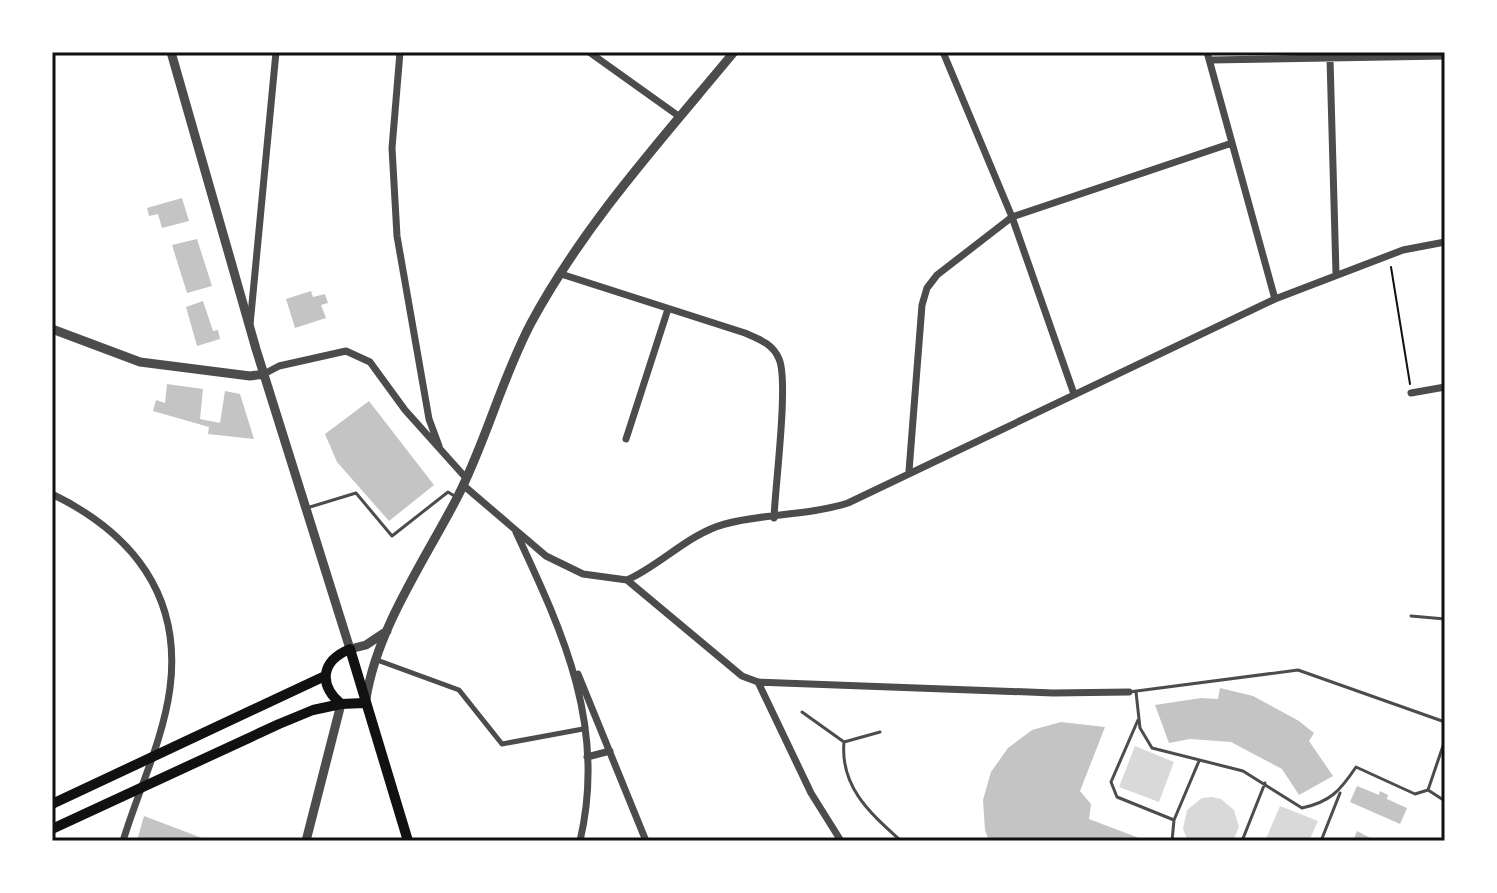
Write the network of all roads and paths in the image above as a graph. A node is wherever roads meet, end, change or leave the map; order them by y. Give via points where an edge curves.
1 (171, 52) edge
2 (276, 52) edge
3 (400, 52) edge
4 (589, 52) edge
5 (734, 52) edge
6 (943, 52) edge
7 (1406, 54) edge
8 (1209, 56) edge
9 (1445, 56) edge
10 (1330, 59) junction
11 (680, 117) junction
12 (1232, 143) junction
13 (1012, 217) junction
14 (1445, 242) edge
15 (1389, 255) junction
16 (561, 274) junction
17 (1336, 274) junction
18 (1275, 299) junction
19 (668, 309) junction
20 (250, 327) junction
21 (52, 329) edge
22 (264, 374) junction
23 (1445, 387) edge
24 (1411, 393) joint
25 (1074, 394) junction
26 (626, 439) dead end
27 (439, 446) junction
28 (909, 471) junction
29 (465, 482) junction
30 (52, 494) edge
31 (457, 498) junction
32 (306, 508) junction
33 (774, 518) junction
34 (515, 530) junction
35 (627, 580) junction
36 (1411, 616) dead end
37 (1445, 619) edge
38 (387, 631) junction
39 (350, 649) junction
40 (377, 660) junction
41 (572, 661) junction
42 (325, 676) junction
43 (758, 682) junction
44 (1132, 692) junction
45 (365, 703) junction
46 (341, 704) junction
47 (802, 712) dead end
48 (1139, 717) junction
49 (1445, 722) edge
50 (583, 729) junction
51 (880, 732) dead end
52 (1445, 740) edge
53 (844, 742) junction
54 (610, 751) junction
55 (151, 757) junction
56 (587, 757) junction
57 (1199, 759) junction
58 (1265, 783) junction
59 (142, 788) junction
60 (1428, 790) junction
61 (1340, 793) junction
62 (1445, 801) edge
63 (52, 804) edge
64 (1174, 820) junction
65 (52, 829) edge
66 (123, 841) edge
67 (306, 841) edge
68 (408, 841) edge
69 (580, 841) edge
70 (646, 841) edge
71 (841, 841) edge
72 (901, 841) edge
73 (1172, 841) edge
74 (1242, 841) edge
75 (1321, 841) edge

1 - 20 street
2 - 20 street
3 - 27 street via 392,148 397,236 429,419
4 - 11 street
5 - 11 street
6 - 13 street
7 - 9 street
7 - 10 street
8 - 10 street
8 - 12 street
10 - 17 street
11 - 16 street via 599,215
12 - 13 street
12 - 18 street
13 - 25 street
13 - 28 street via 927,288
14 - 15 street
15 - 17 street
15 - 24 path
16 - 19 street
16 - 29 street via 529,327
17 - 18 street
18 - 25 street
19 - 26 street
19 - 33 street via 764,341 779,357
20 - 22 street
21 - 22 street via 140,362
22 - 27 street via 346,351 370,362
22 - 32 street
23 - 24 street
25 - 28 street
27 - 29 street
28 - 33 street via 848,503
29 - 31 street
29 - 34 street
30 - 55 street via 112,530 144,566 156,589 165,614 171,667
31 - 32 lane via 448,492 392,536 356,493
31 - 38 street
32 - 39 street
33 - 35 street via 709,530
34 - 35 street via 564,566
34 - 41 street
35 - 43 street via 742,676
36 - 37 lane
38 - 39 street
38 - 40 street
39 - 42 main road via 337,655
39 - 45 main road
40 - 45 street
40 - 50 street via 459,690 502,744
41 - 50 street
41 - 54 street
42 - 46 main road via 327,692
42 - 55 main road
43 - 44 street
43 - 71 street via 811,793
44 - 48 lane
44 - 49 lane via 1298,670
45 - 46 main road
45 - 68 main road
46 - 59 main road via 302,714
46 - 67 street
47 - 53 lane
48 - 57 lane via 1152,748
48 - 64 lane via 1111,782 1117,797
50 - 56 street
51 - 53 lane
52 - 60 lane
53 - 72 lane via 845,769 854,792
54 - 56 street
54 - 70 street
55 - 59 street
55 - 63 main road
56 - 69 street
57 - 58 lane via 1226,764
57 - 64 lane
58 - 61 lane via 1302,808
58 - 74 lane
59 - 65 main road
59 - 66 street
60 - 61 lane via 1415,794 1356,767
60 - 62 lane
61 - 75 lane
64 - 73 lane

